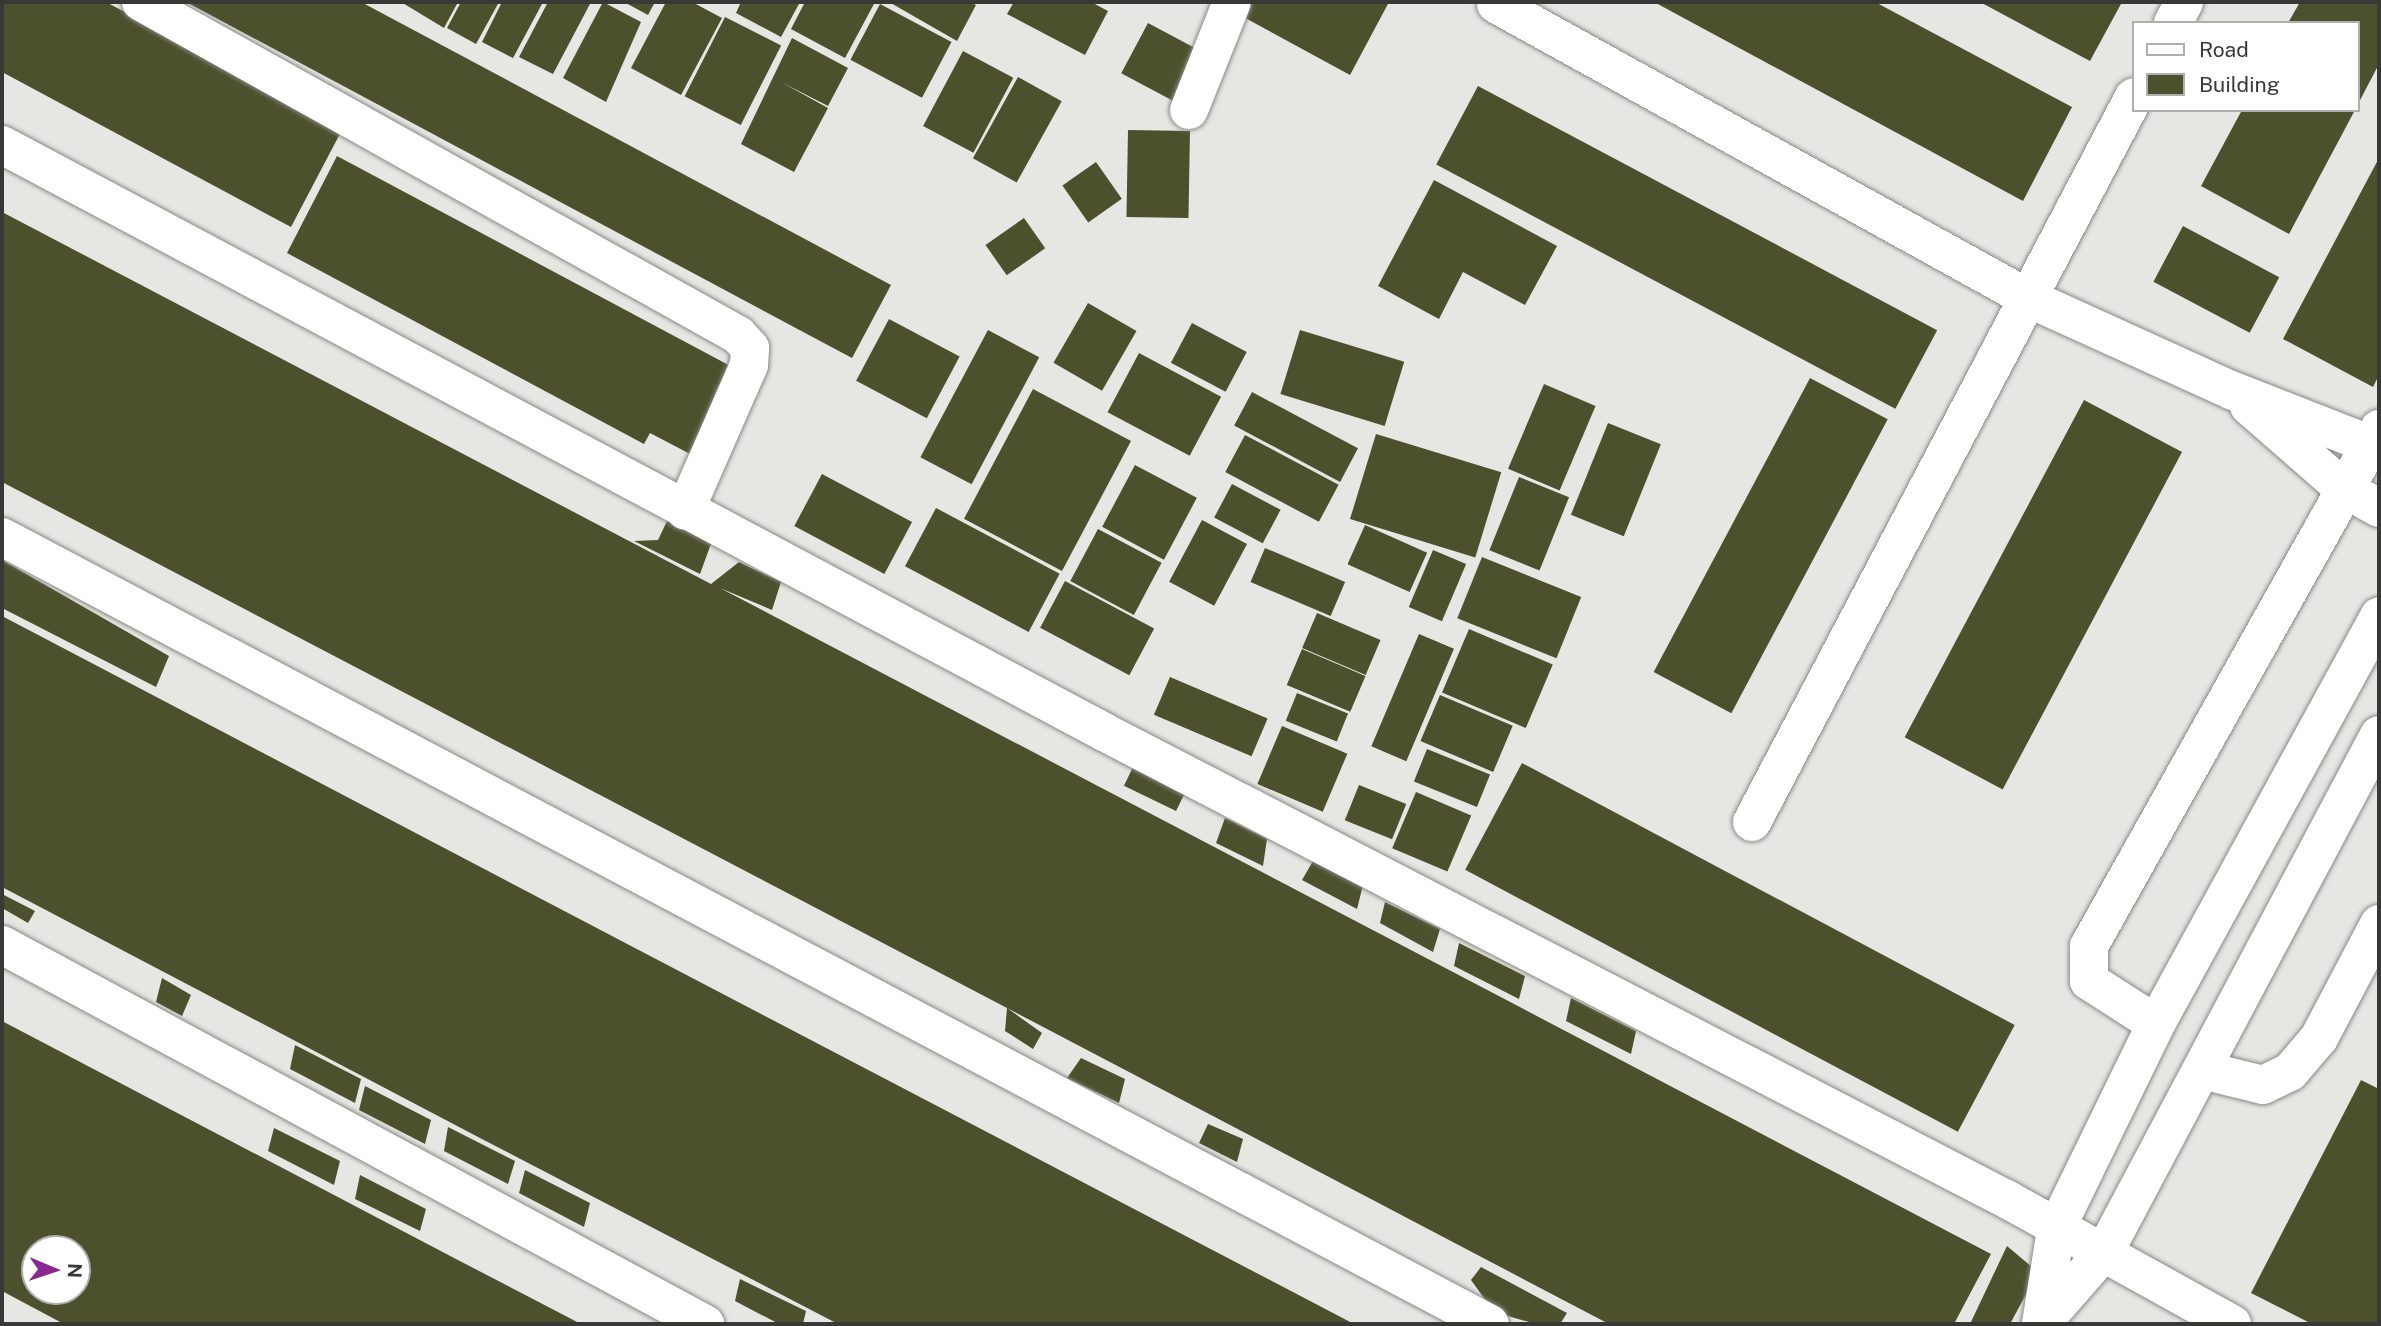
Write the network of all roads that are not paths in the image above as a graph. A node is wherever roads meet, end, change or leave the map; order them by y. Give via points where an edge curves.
1 (1232, 2) edge
2 (2184, 2) edge
3 (152, 4) edge
4 (1496, 4) dead end
5 (2174, 21) edge
6 (2132, 101) edge
7 (1189, 110) dead end
8 (2, 145) edge
9 (2028, 299) junction
10 (2231, 390) junction
11 (2377, 440) edge
12 (2343, 488) junction
13 (2379, 508) edge
14 (685, 511) junction
15 (2, 537) edge
16 (2379, 616) edge
17 (2379, 735) edge
18 (1752, 822) dead end
19 (2379, 924) edge
20 (2, 945) edge
21 (2157, 1024) junction
22 (2202, 1070) junction
23 (2056, 1228) junction
24 (2105, 1251) junction
25 (705, 1324) edge
26 (1490, 1324) edge
27 (2041, 1324) edge
28 (2232, 1324) edge

1 - 7 street
2 - 5 street
3 - 14 street via 738,335 750,348 749,365
4 - 9 street
6 - 9 street
8 - 14 street
9 - 10 street
9 - 18 street
10 - 11 street
10 - 12 street
11 - 12 street
12 - 13 street
12 - 21 street via 2089,946 2089,981
14 - 23 street
15 - 26 street
16 - 21 street
17 - 22 street
19 - 22 street via 2319,1038 2290,1072 2263,1085
20 - 25 street
21 - 23 street
22 - 24 street
23 - 24 street
23 - 27 street
24 - 27 street
24 - 28 street

